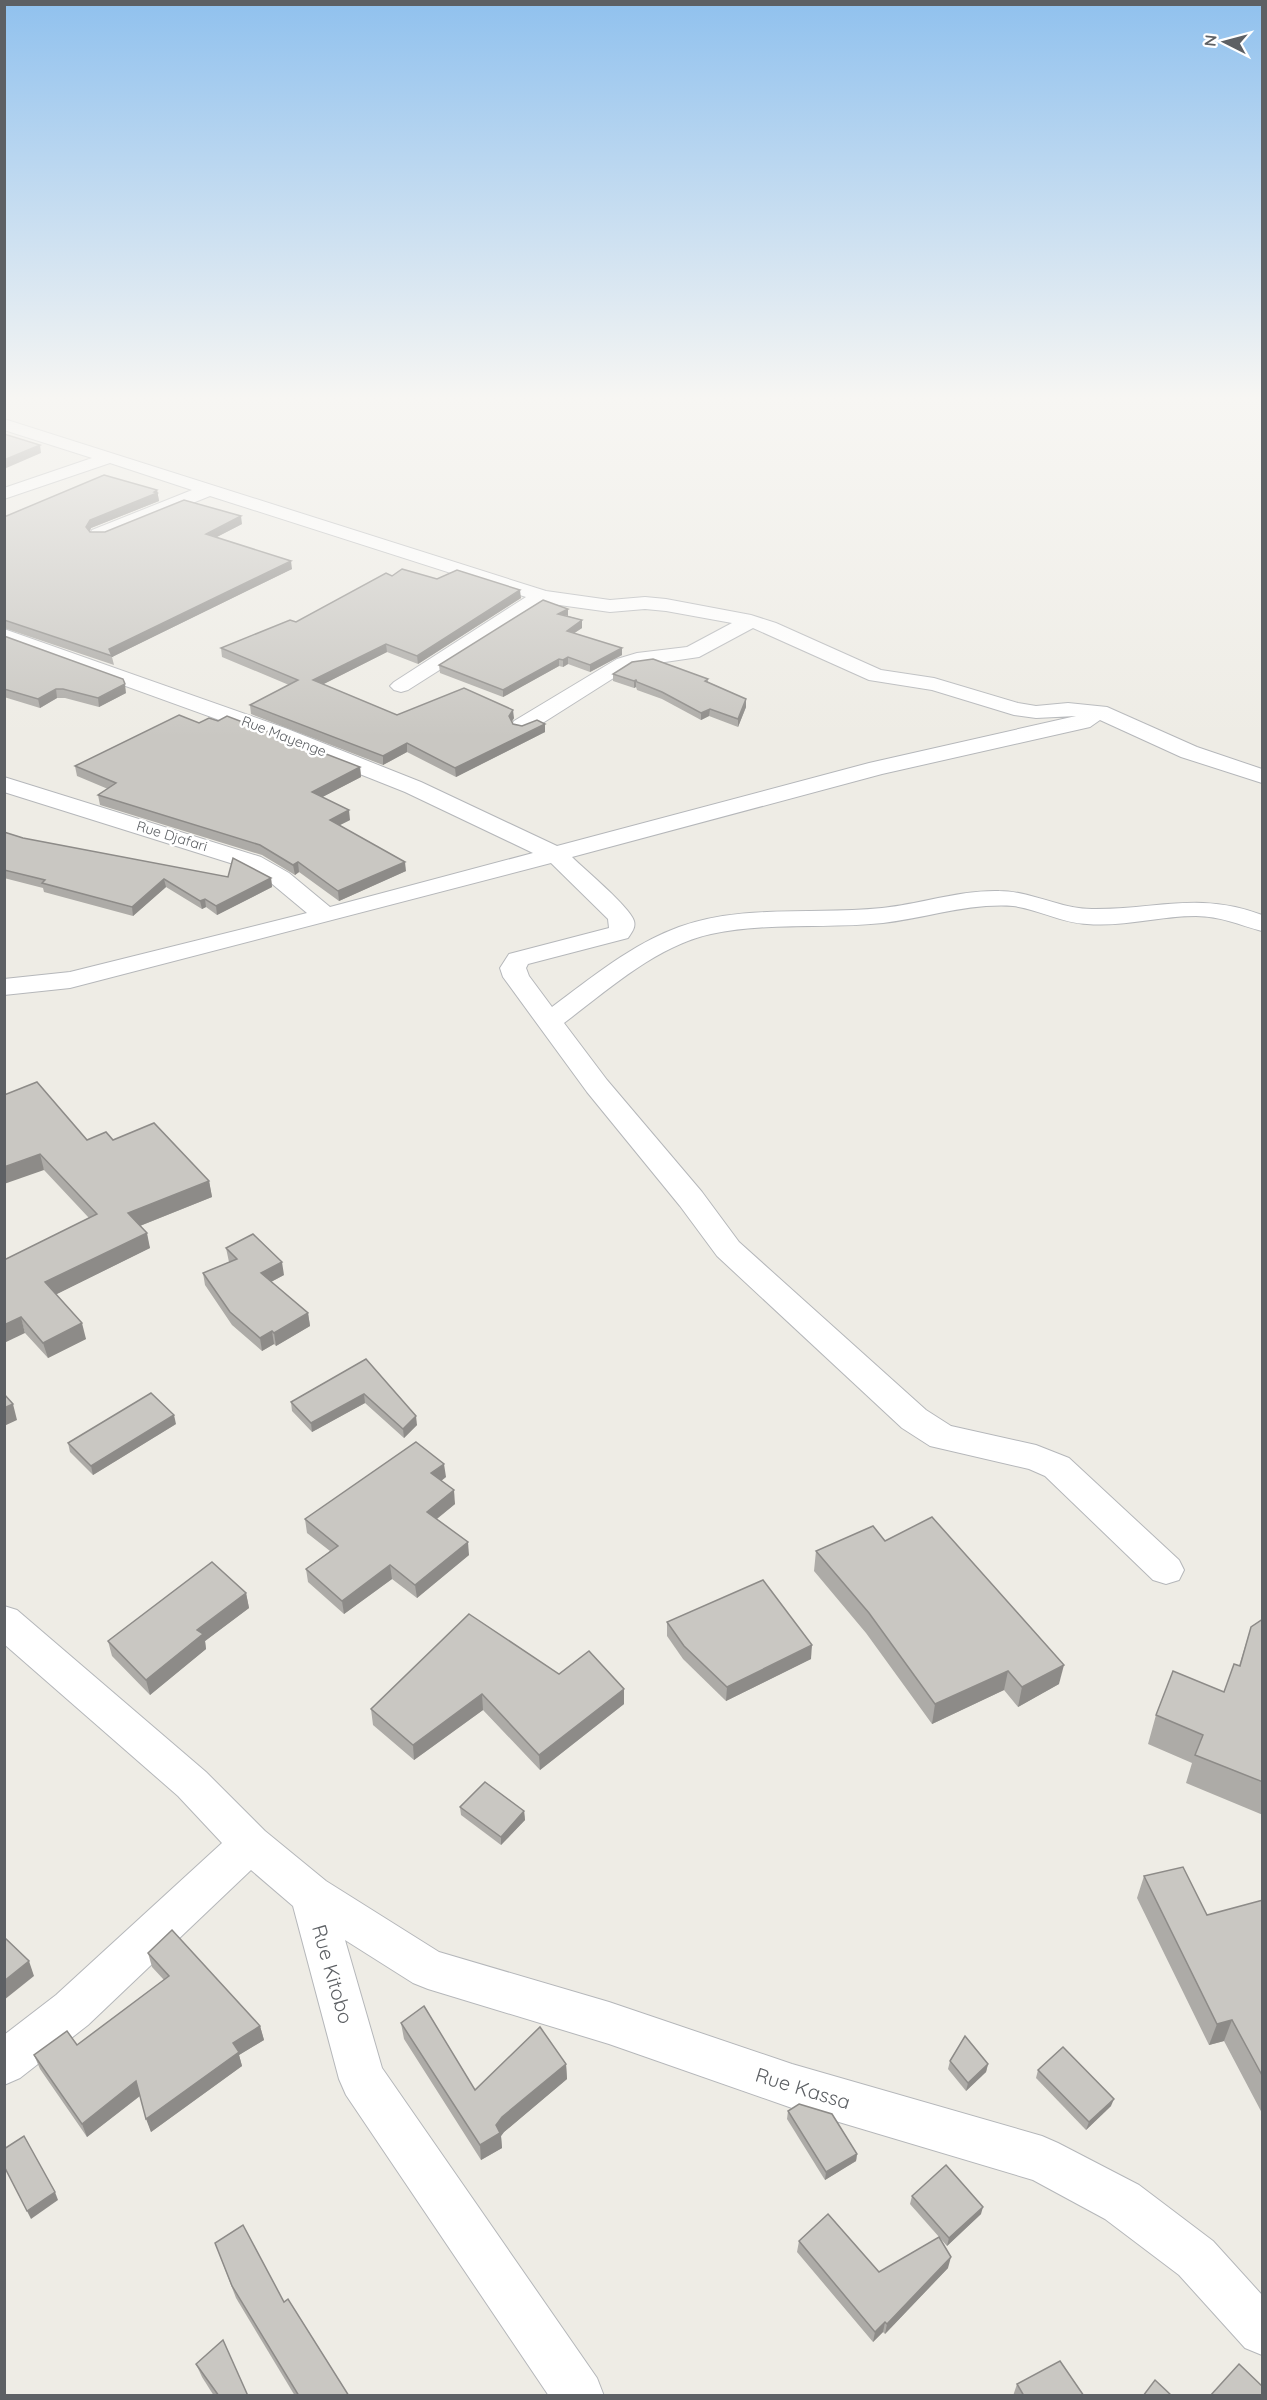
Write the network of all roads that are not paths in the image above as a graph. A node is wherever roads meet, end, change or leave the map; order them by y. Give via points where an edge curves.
1 (151, 513) edge
2 (284, 513) edge
3 (99, 534) edge
4 (542, 596) junction
5 (666, 605) junction
6 (751, 621) junction
7 (651, 624) dead end
8 (4, 636) edge
9 (402, 686) dead end
10 (1099, 712) junction
11 (522, 726) edge
12 (1263, 776) edge
13 (4, 784) edge
14 (556, 855) junction
15 (325, 915) junction
16 (1263, 923) edge
17 (4, 987) edge
18 (549, 1022) junction
19 (1166, 1570) dead end
20 (4, 1621) edge
21 (250, 1844) junction
22 (311, 1895) junction
23 (4, 2063) edge
24 (1263, 2331) edge
25 (579, 2396) edge

1 - 3 street
2 - 4 street
4 - 5 street via 610,606
4 - 9 street
5 - 6 street
5 - 7 street
6 - 10 street via 876,676 934,684 1022,710
6 - 11 street via 692,653 624,663
8 - 14 street, Rue Mayenge via 287,737 413,787
10 - 12 street via 1189,752
10 - 14 street via 1082,722 806,784
13 - 15 street, Rue Djafari via 252,862 280,878
14 - 15 street
14 - 18 street, Rue Mayenge via 617,914 623,927 619,933 514,963 516,976
15 - 17 street via 70,980
16 - 18 street via 1241,914 1206,908 1086,917 1015,899 977,899 883,915 735,922 677,937 619,971
18 - 19 street via 728,1249 914,1419 942,1437 1036,1458 1057,1467
20 - 21 street via 192,1784
21 - 22 street
21 - 23 street via 72,2010
22 - 24 street, Rue Kassa via 428,1969 609,2023 792,2085 1042,2159 1122,2202 1187,2251
22 - 25 street, Rue Kitobo via 362,2079

